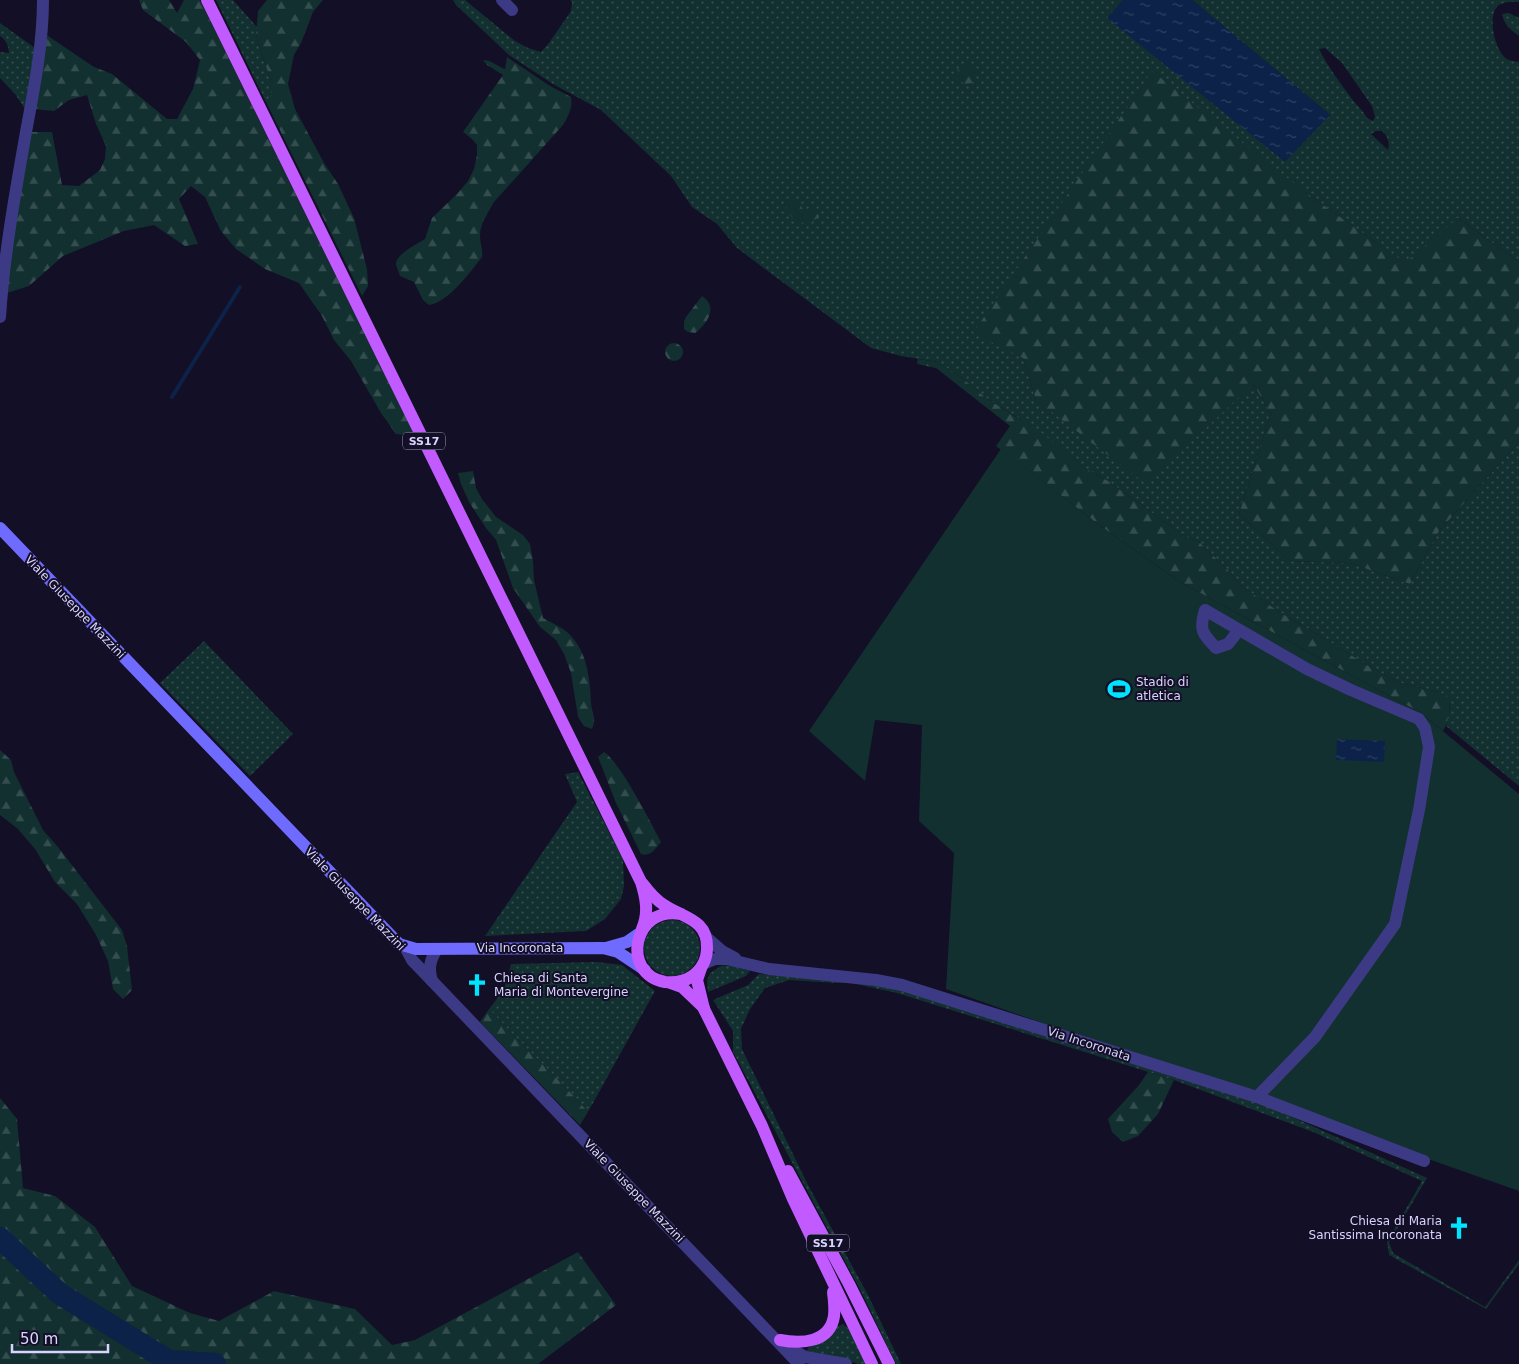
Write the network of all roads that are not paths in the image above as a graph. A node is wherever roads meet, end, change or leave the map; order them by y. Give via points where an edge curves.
1 (43, 0) edge
2 (207, 0) edge
3 (502, 0) edge
4 (512, 10) dead end
5 (0, 317) edge
6 (0, 528) edge
7 (1239, 630) dead end
8 (641, 882) junction
9 (681, 914) junction
10 (641, 931) junction
11 (706, 938) junction
12 (405, 946) junction
13 (437, 948) junction
14 (603, 948) junction
15 (744, 962) junction
16 (702, 966) junction
17 (645, 970) junction
18 (432, 981) junction
19 (671, 983) junction
20 (704, 1009) junction
21 (1257, 1097) junction
22 (762, 1126) junction
23 (1424, 1161) dead end
24 (833, 1284) junction
25 (776, 1337) junction
26 (799, 1364) edge
27 (846, 1364) edge
28 (872, 1364) edge
29 (889, 1364) edge

1 - 5 street via 36,75 7,240
2 - 8 main road, SS17
3 - 4 street
6 - 12 main road, Viale Giuseppe Mazzini via 378,924
7 - 21 street via 1316,673 1419,718 1426,728 1429,747 1395,924 1315,1037
8 - 9 main road, SS17 via 663,905
8 - 10 main road, SS17 via 647,912
9 - 10 main road via 659,915
9 - 11 main road via 695,921
10 - 14 main road, Via Incoronata via 627,942
10 - 17 main road via 637,952
11 - 15 street, Via Incoronata
11 - 16 main road via 707,951
12 - 13 main road, Via Incoronata
12 - 18 street, Viale Giuseppe Mazzini via 408,955
13 - 14 main road, Via Incoronata
13 - 18 street via 430,961
14 - 17 main road, Via Incoronata via 618,952
15 - 16 street, Via Incoronata via 721,959
15 - 21 street, Via Incoronata via 770,969 902,985
16 - 19 main road via 686,980
16 - 20 main road, SS17 via 697,980
17 - 19 main road via 657,979
18 - 25 street, Viale Giuseppe Mazzini
19 - 20 main road, SS17 via 682,987
20 - 22 main road, SS17
21 - 23 street, Via Incoronata
22 - 24 main road, SS17
22 - 29 main road, SS17 via 823,1232
24 - 25 main road via 834,1315 824,1335 803,1343
24 - 28 main road, SS17
25 - 26 street, Viale Giuseppe Mazzini
25 - 27 street, Viale Giuseppe Mazzini via 805,1357

